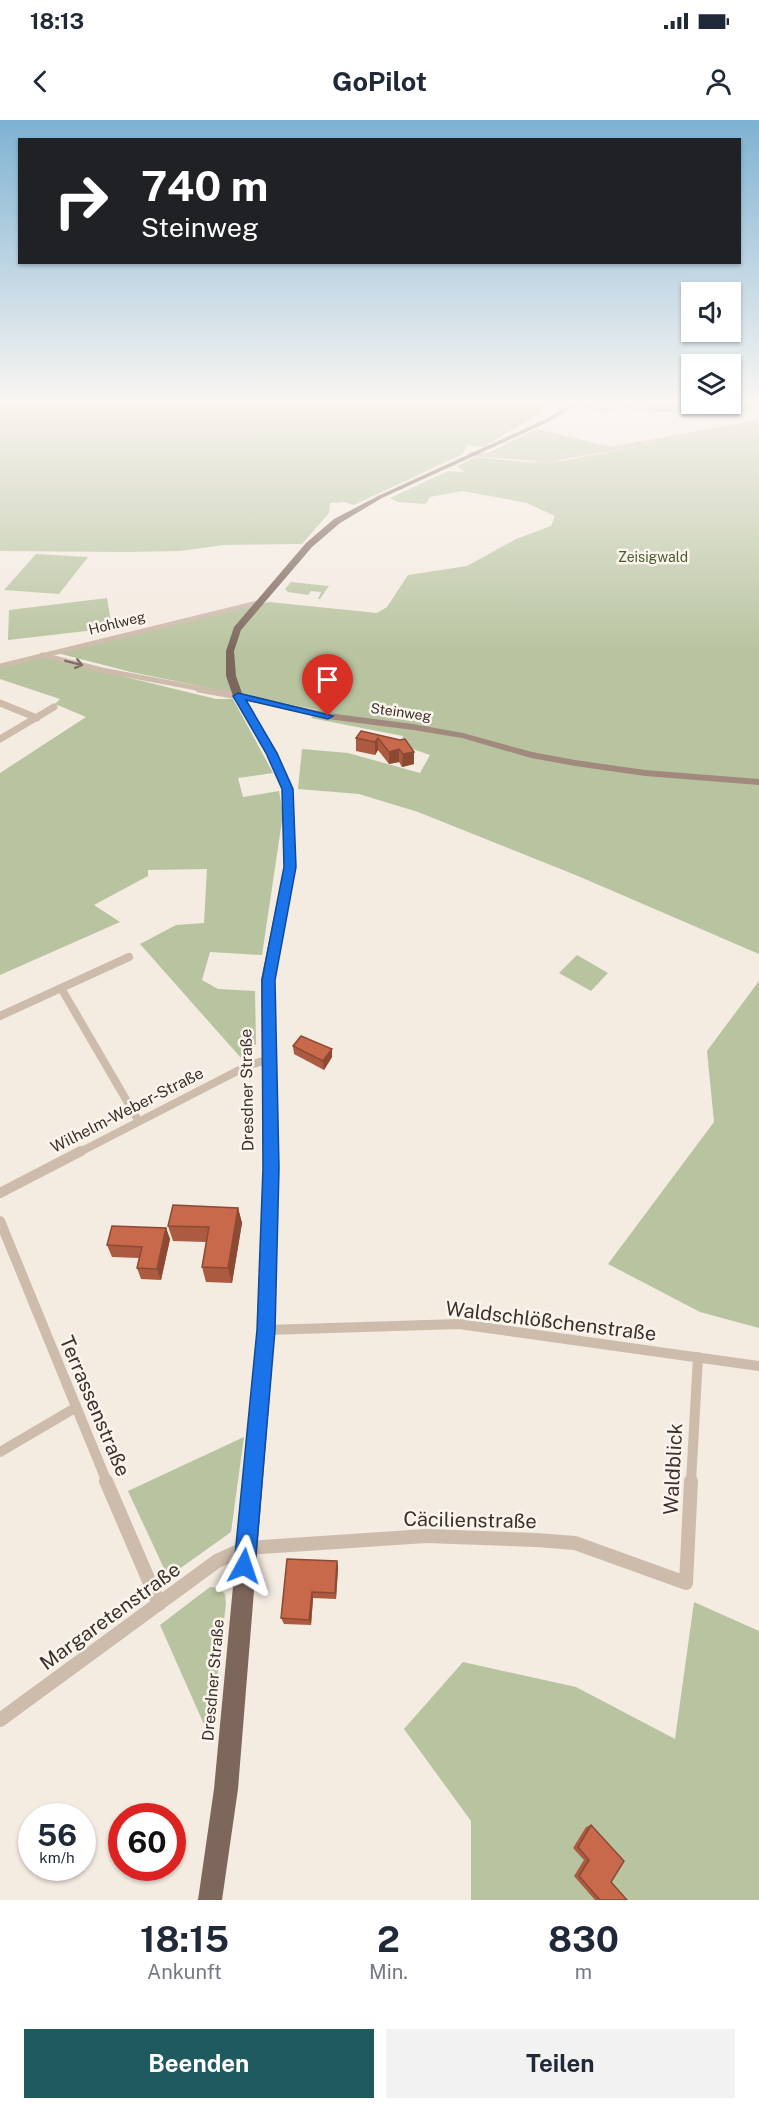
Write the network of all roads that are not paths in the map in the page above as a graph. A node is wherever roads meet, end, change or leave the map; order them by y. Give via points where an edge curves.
1 (402, 486) edge
2 (261, 602) junction
3 (241, 605) junction
4 (250, 614) junction
5 (40, 654) junction
6 (0, 666) edge
7 (238, 696) junction
8 (0, 703) edge
9 (54, 707) dead end
10 (37, 718) junction
11 (0, 739) edge
12 (759, 782) edge
13 (129, 957) dead end
14 (61, 988) junction
15 (0, 1016) edge
16 (268, 1059) junction
17 (138, 1120) junction
18 (0, 1192) edge
19 (0, 1221) edge
20 (266, 1330) junction
21 (698, 1357) junction
22 (759, 1366) edge
23 (75, 1408) junction
24 (0, 1452) edge
25 (246, 1548) junction
26 (687, 1583) joint
27 (159, 1604) junction
28 (0, 1720) edge
29 (210, 1900) edge

1 - 2 main road, Dresdner Straße via 338,521 309,545
2 - 3 street, Hohlweg
2 - 4 main road, Dresdner Straße
3 - 4 street
3 - 5 street, Hohlweg
4 - 7 main road, Dresdner Straße via 237,629 230,651 231,676
5 - 6 street, Hohlweg
5 -> 7 street, Steinweg
7 - 12 street, Steinweg via 328,716 413,726 575,763 645,774
7 - 16 main road, Dresdner Straße via 272,753 287,789 290,867 268,980
8 - 10 street
9 - 10 street
10 - 11 street
13 - 14 street
14 - 15 street
14 - 17 street
16 - 17 street, Wilhelm-Weber-Straße
16 - 20 main road, Dresdner Straße via 271,1168
17 - 18 street, Wilhelm-Weber-Straße
19 - 23 street, Terrassenstraße
20 - 21 street, Waldschlößchenstraße via 459,1324
20 - 25 main road, Dresdner Straße
21 - 22 street, Waldschlößchenstraße
21 - 26 street, Waldblick
23 - 24 street
23 - 27 street, Terrassenstraße
25 - 26 street, Cäcilienstraße via 426,1536 574,1543
25 - 27 street, Margaretenstraße via 217,1561
25 - 29 main road, Dresdner Straße via 226,1789
27 - 28 street, Margaretenstraße

